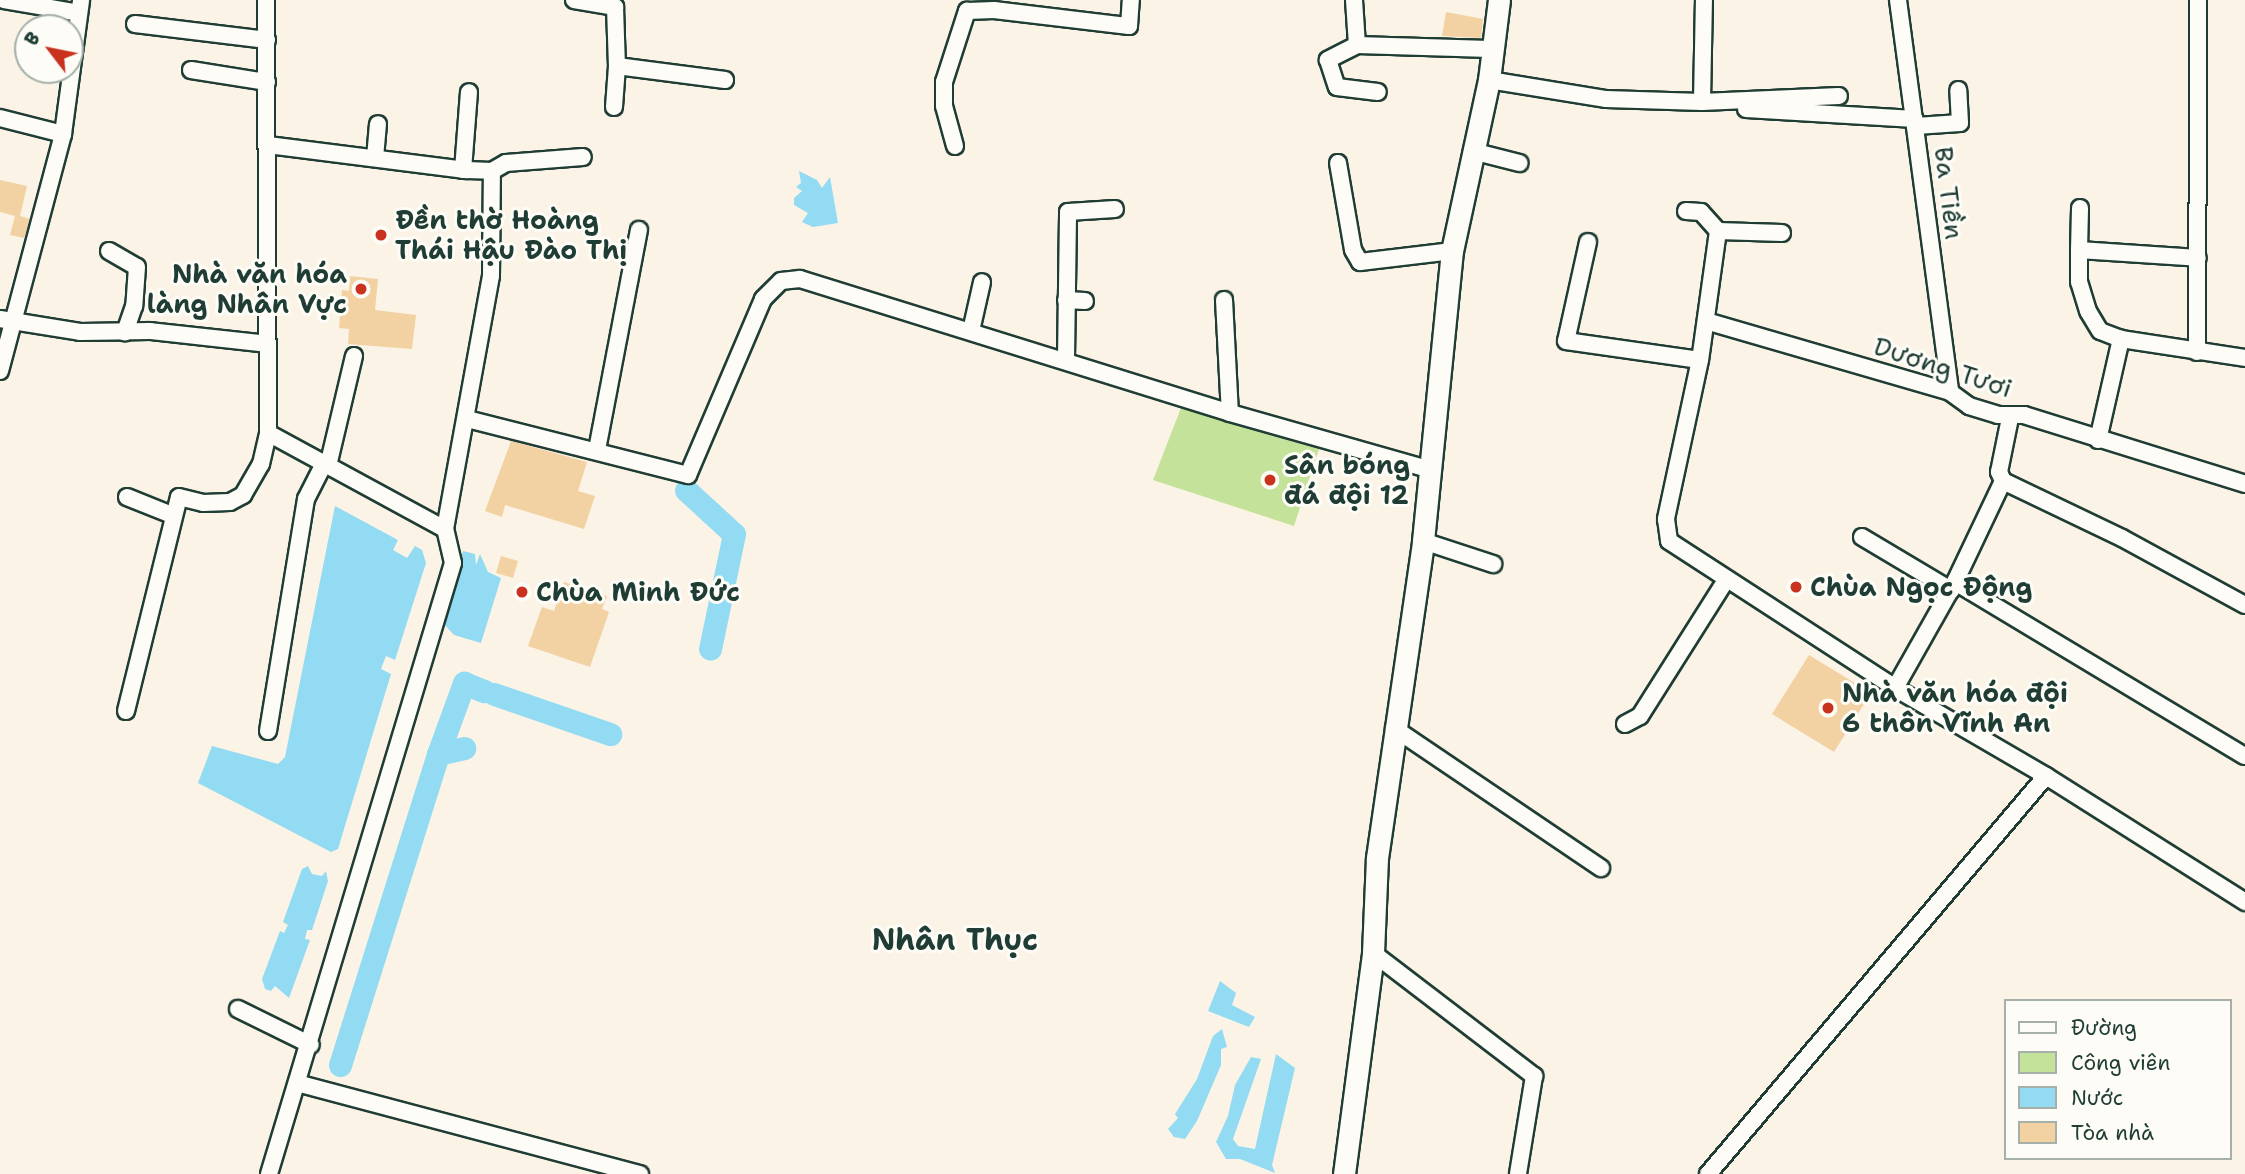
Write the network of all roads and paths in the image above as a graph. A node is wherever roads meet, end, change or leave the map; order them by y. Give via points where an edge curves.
1 (4, 0) edge
2 (266, 0) edge
3 (574, 0) edge
4 (1131, 0) edge
5 (1354, 0) edge
6 (1499, 0) edge
7 (1704, 0) edge
8 (1898, 0) edge
9 (2198, 0) edge
10 (80, 6) edge
11 (135, 24) dead end
12 (267, 40) junction
13 (1357, 45) junction
14 (1490, 49) junction
15 (617, 66) junction
16 (191, 70) dead end
17 (725, 80) dead end
18 (1489, 80) junction
19 (267, 82) junction
20 (1958, 90) dead end
21 (469, 92) dead end
22 (1378, 92) dead end
23 (1839, 96) dead end
24 (1702, 102) junction
25 (614, 107) dead end
26 (1745, 109) dead end
27 (0, 118) edge
28 (1915, 122) junction
29 (378, 124) dead end
30 (63, 134) junction
31 (268, 145) junction
32 (956, 146) dead end
33 (1472, 151) junction
34 (583, 157) dead end
35 (375, 158) junction
36 (1338, 163) dead end
37 (1520, 163) dead end
38 (463, 170) junction
39 (492, 171) junction
40 (2080, 208) dead end
41 (1115, 209) dead end
42 (1686, 211) dead end
43 (639, 230) dead end
44 (1718, 231) junction
45 (1782, 233) dead end
46 (1588, 242) dead end
47 (1452, 250) junction
48 (2079, 250) junction
49 (109, 251) dead end
50 (2198, 258) junction
51 (982, 282) dead end
52 (1066, 300) junction
53 (1224, 300) dead end
54 (1085, 301) dead end
55 (8, 321) edge
56 (1706, 321) junction
57 (971, 331) junction
58 (125, 332) junction
59 (2121, 339) junction
60 (267, 344) junction
61 (2197, 352) junction
62 (354, 356) dead end
63 (2245, 358) edge
64 (1066, 359) junction
65 (1700, 360) junction
66 (0, 371) edge
67 (1950, 392) junction
68 (1230, 413) junction
69 (2010, 418) junction
70 (467, 419) junction
71 (268, 433) junction
72 (2098, 440) junction
73 (597, 450) junction
74 (326, 465) junction
75 (1431, 470) junction
76 (2003, 481) junction
77 (2245, 484) edge
78 (127, 497) dead end
79 (172, 515) junction
80 (445, 529) junction
81 (1862, 537) dead end
82 (1423, 541) junction
83 (1493, 564) dead end
84 (1726, 580) junction
85 (1953, 586) junction
86 (2245, 605) edge
87 (1895, 688) junction
88 (126, 711) dead end
89 (1625, 724) dead end
90 (1394, 728) junction
91 (268, 731) dead end
92 (2245, 756) edge
93 (2046, 776) junction
94 (1601, 868) dead end
95 (2245, 902) edge
96 (1373, 953) junction
97 (238, 1009) dead end
98 (311, 1045) junction
99 (298, 1083) junction
100 (1711, 1173) edge
101 (270, 1174) edge
102 (640, 1174) edge
103 (1344, 1174) edge
104 (1517, 1174) edge

1 - 10 street
2 - 12 street
3 - 15 street via 615,7
4 - 32 street via 1129,26 967,11 944,82 944,106
5 - 13 street
6 - 14 street
7 - 24 street
8 - 28 street, Ba Tiền
9 - 50 street
10 - 30 street
11 - 12 street
12 - 19 street
13 - 14 street
13 - 22 street via 1328,60 1337,87
14 - 18 street
15 - 17 street
15 - 25 street
16 - 19 street
18 - 24 street via 1579,97
18 - 33 street
19 - 31 street
20 - 28 street via 1960,123
21 - 38 street
23 - 24 street
26 - 28 street
27 - 30 street
28 - 67 street, Ba Tiền
29 - 35 street
30 - 55 street
31 - 35 street
31 - 60 street
33 - 37 street
33 - 47 street
34 - 39 street via 506,163
35 - 38 street
36 - 47 street via 1353,250 1360,262
38 - 39 street
39 - 70 street via 491,276
40 - 48 street
41 - 52 street via 1068,212
42 - 44 street via 1701,212
43 - 73 street
44 - 45 street
44 - 56 street
46 - 65 street via 1566,341
47 - 75 street
48 - 50 street
48 - 59 street via 2078,282 2088,311 2100,331
49 - 58 street via 137,267 134,306
50 - 61 street
51 - 57 street
52 - 54 street
52 - 64 street
53 - 68 street
55 - 58 street via 80,332
55 - 66 street
56 - 65 street
56 - 67 street, Dương Tươi
57 - 64 street
57 - 73 street via 810,281 781,281 763,299 688,475
58 - 60 street
59 - 61 street
59 - 72 street
60 - 71 street
61 - 63 street
62 - 74 street
64 - 68 street
65 - 84 street via 1665,531 1673,545
67 - 69 street, Dương Tươi via 1969,406
68 - 75 street
69 - 72 street, Dương Tươi via 2024,415
69 - 76 street via 1999,472
70 - 73 street
70 - 80 street
71 - 74 street
71 - 79 street via 261,464 243,495 230,502 204,503 179,497
72 - 77 street, Dương Tươi
74 - 80 street
74 - 91 street via 306,499
75 - 82 street
76 - 85 street
76 - 86 street via 2111,532
78 - 79 street
79 - 88 street
80 - 98 street via 453,563
81 - 85 street
82 - 83 street
82 - 90 street
84 - 87 street
84 - 89 street via 1640,716
85 - 87 street
85 - 92 street
87 - 93 street
90 - 94 street
90 - 96 street via 1377,858
93 - 95 street
93 - 100 street
96 - 103 street
96 - 104 street via 1534,1076
97 - 98 street
98 - 99 street
99 - 101 street
99 - 102 street

